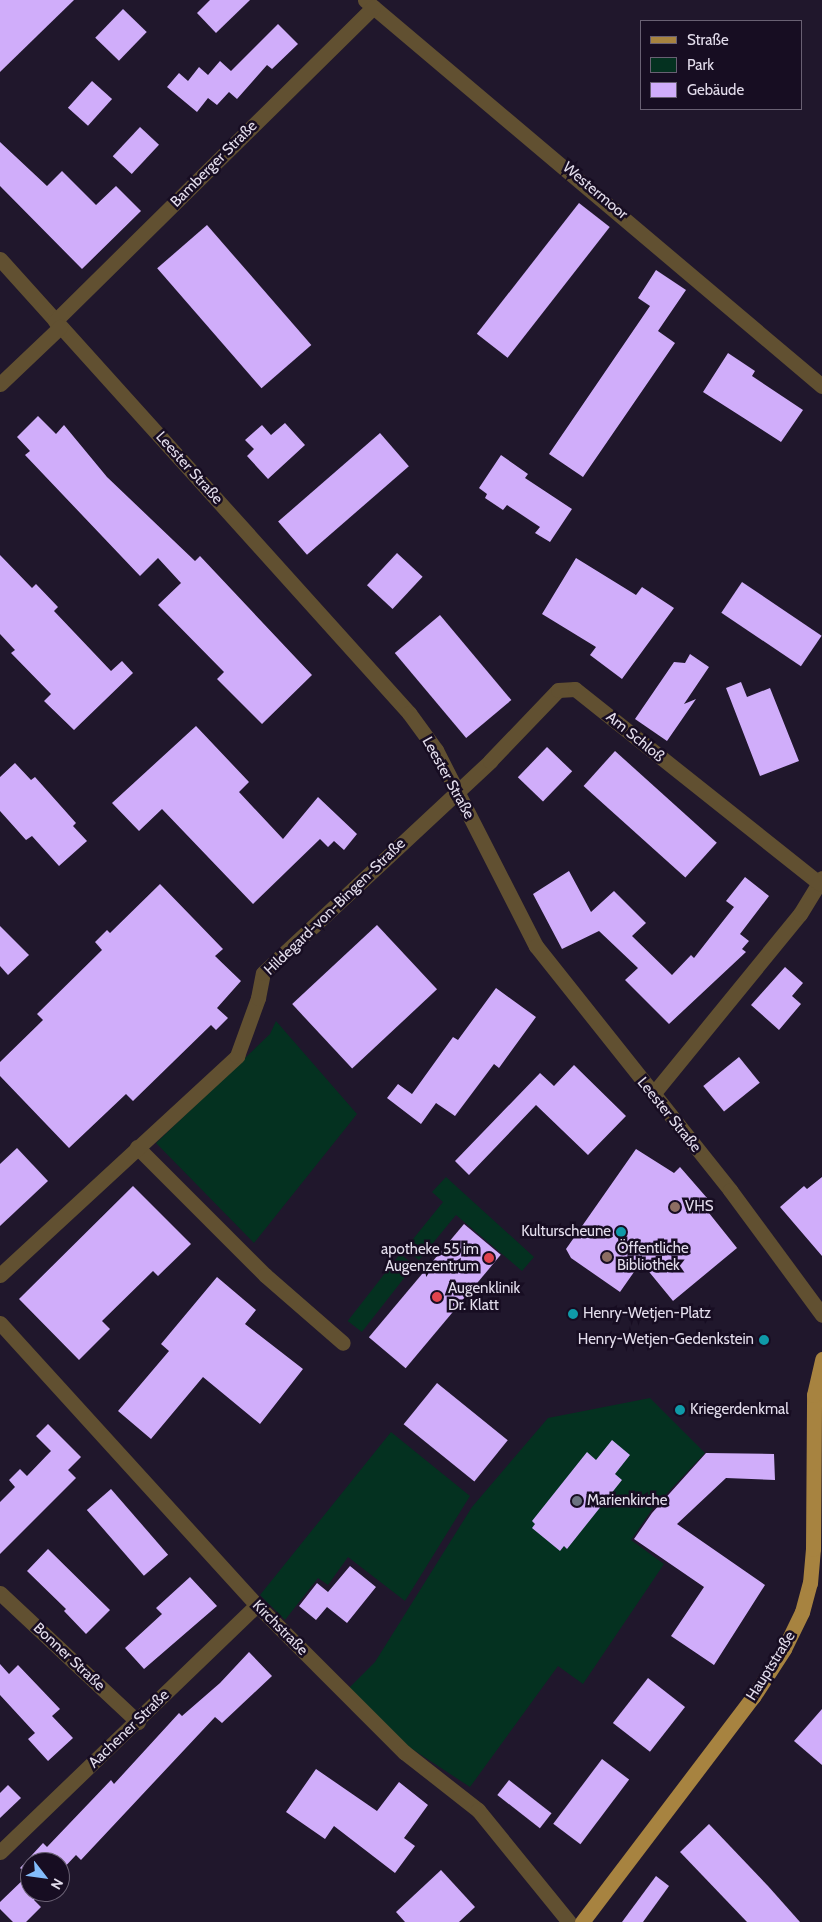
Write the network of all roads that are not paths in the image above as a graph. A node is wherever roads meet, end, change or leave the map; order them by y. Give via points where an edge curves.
1 (369, 3) edge
2 (0, 259) edge
3 (58, 324) junction
4 (0, 384) edge
5 (822, 386) edge
6 (457, 789) junction
7 (821, 880) edge
8 (653, 1094) junction
9 (137, 1147) junction
10 (0, 1275) edge
11 (822, 1315) edge
12 (0, 1323) edge
13 (343, 1343) dead end
14 (822, 1359) edge
15 (0, 1592) edge
16 (257, 1605) junction
17 (138, 1722) junction
18 (0, 1852) edge
19 (569, 1922) edge
20 (582, 1922) edge

1 - 3 street, Bamberger Straße
1 - 5 street, Westermoor
2 - 3 street, Leester Straße
3 - 4 street, Bamberger Straße
3 - 6 street, Leester Straße via 408,713 436,750
6 - 7 street, Am Schloß via 490,761 558,690 576,689
6 - 8 street, Leester Straße via 536,946
6 - 9 street, Hildegard-von-Bingen-Straße via 264,974 241,1051
7 - 8 street, Am Schloß via 800,914
8 - 11 street, Leester Straße
9 - 10 street, Hildegard-von-Bingen-Straße
9 - 13 street via 265,1275
12 - 16 street, Kirchstraße
14 - 20 main road, Hauptstraße via 814,1395 813,1549 810,1583 802,1612 784,1649 753,1696
15 - 17 street, Bonner Straße
16 - 17 street, Aachener Straße
16 - 19 street, Kirchstraße via 404,1752 478,1810
17 - 18 street, Aachener Straße

